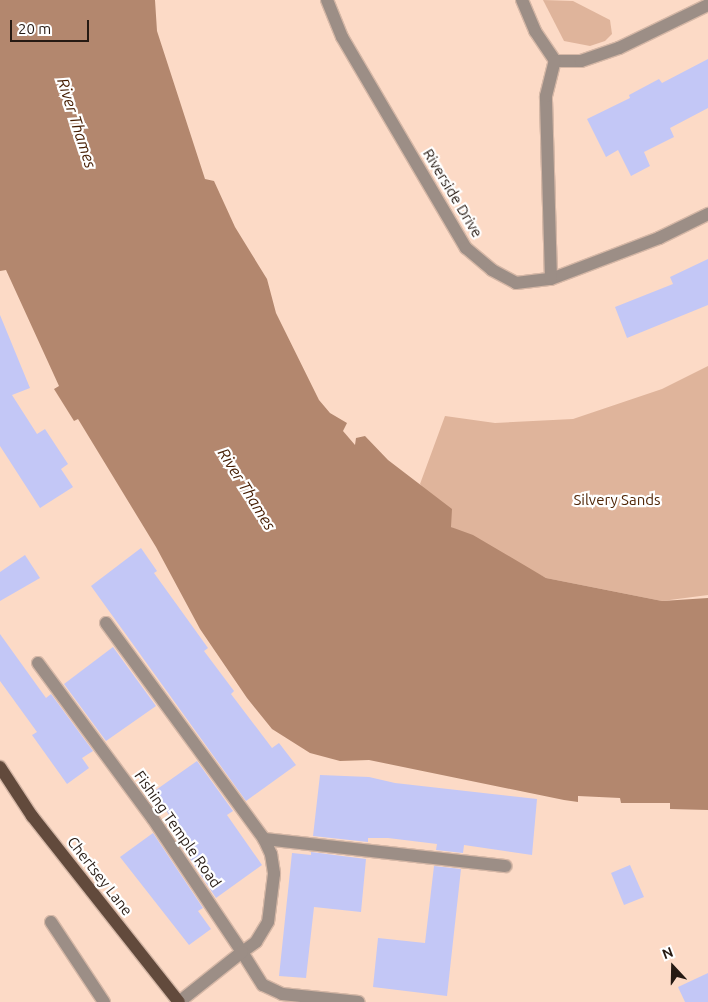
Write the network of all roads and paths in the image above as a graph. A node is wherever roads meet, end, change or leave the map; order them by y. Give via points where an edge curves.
1 (327, 0) edge
2 (522, 0) edge
3 (708, 5) edge
4 (556, 61) junction
5 (708, 214) edge
6 (551, 279) junction
7 (106, 623) dead end
8 (38, 663) dead end
9 (0, 767) edge
10 (264, 839) junction
11 (504, 866) dead end
12 (51, 922) dead end
13 (242, 952) junction
14 (104, 1002) edge
15 (179, 1002) edge
16 (359, 1002) edge

1 - 6 street, Riverside Drive via 342,37 466,248 492,270 516,283
2 - 4 street via 535,31
3 - 4 street via 620,48 581,61
4 - 6 street via 546,96
5 - 6 street, Riverside Drive via 659,238
7 - 10 street
8 - 13 street, Fishing Temple Road via 153,820
9 - 15 main road, Chertsey Lane via 32,816
10 - 11 street
10 - 13 street via 271,854 274,874 268,922 256,942
12 - 14 street
13 - 15 street
13 - 16 street, Fishing Temple Road via 263,985 273,991

